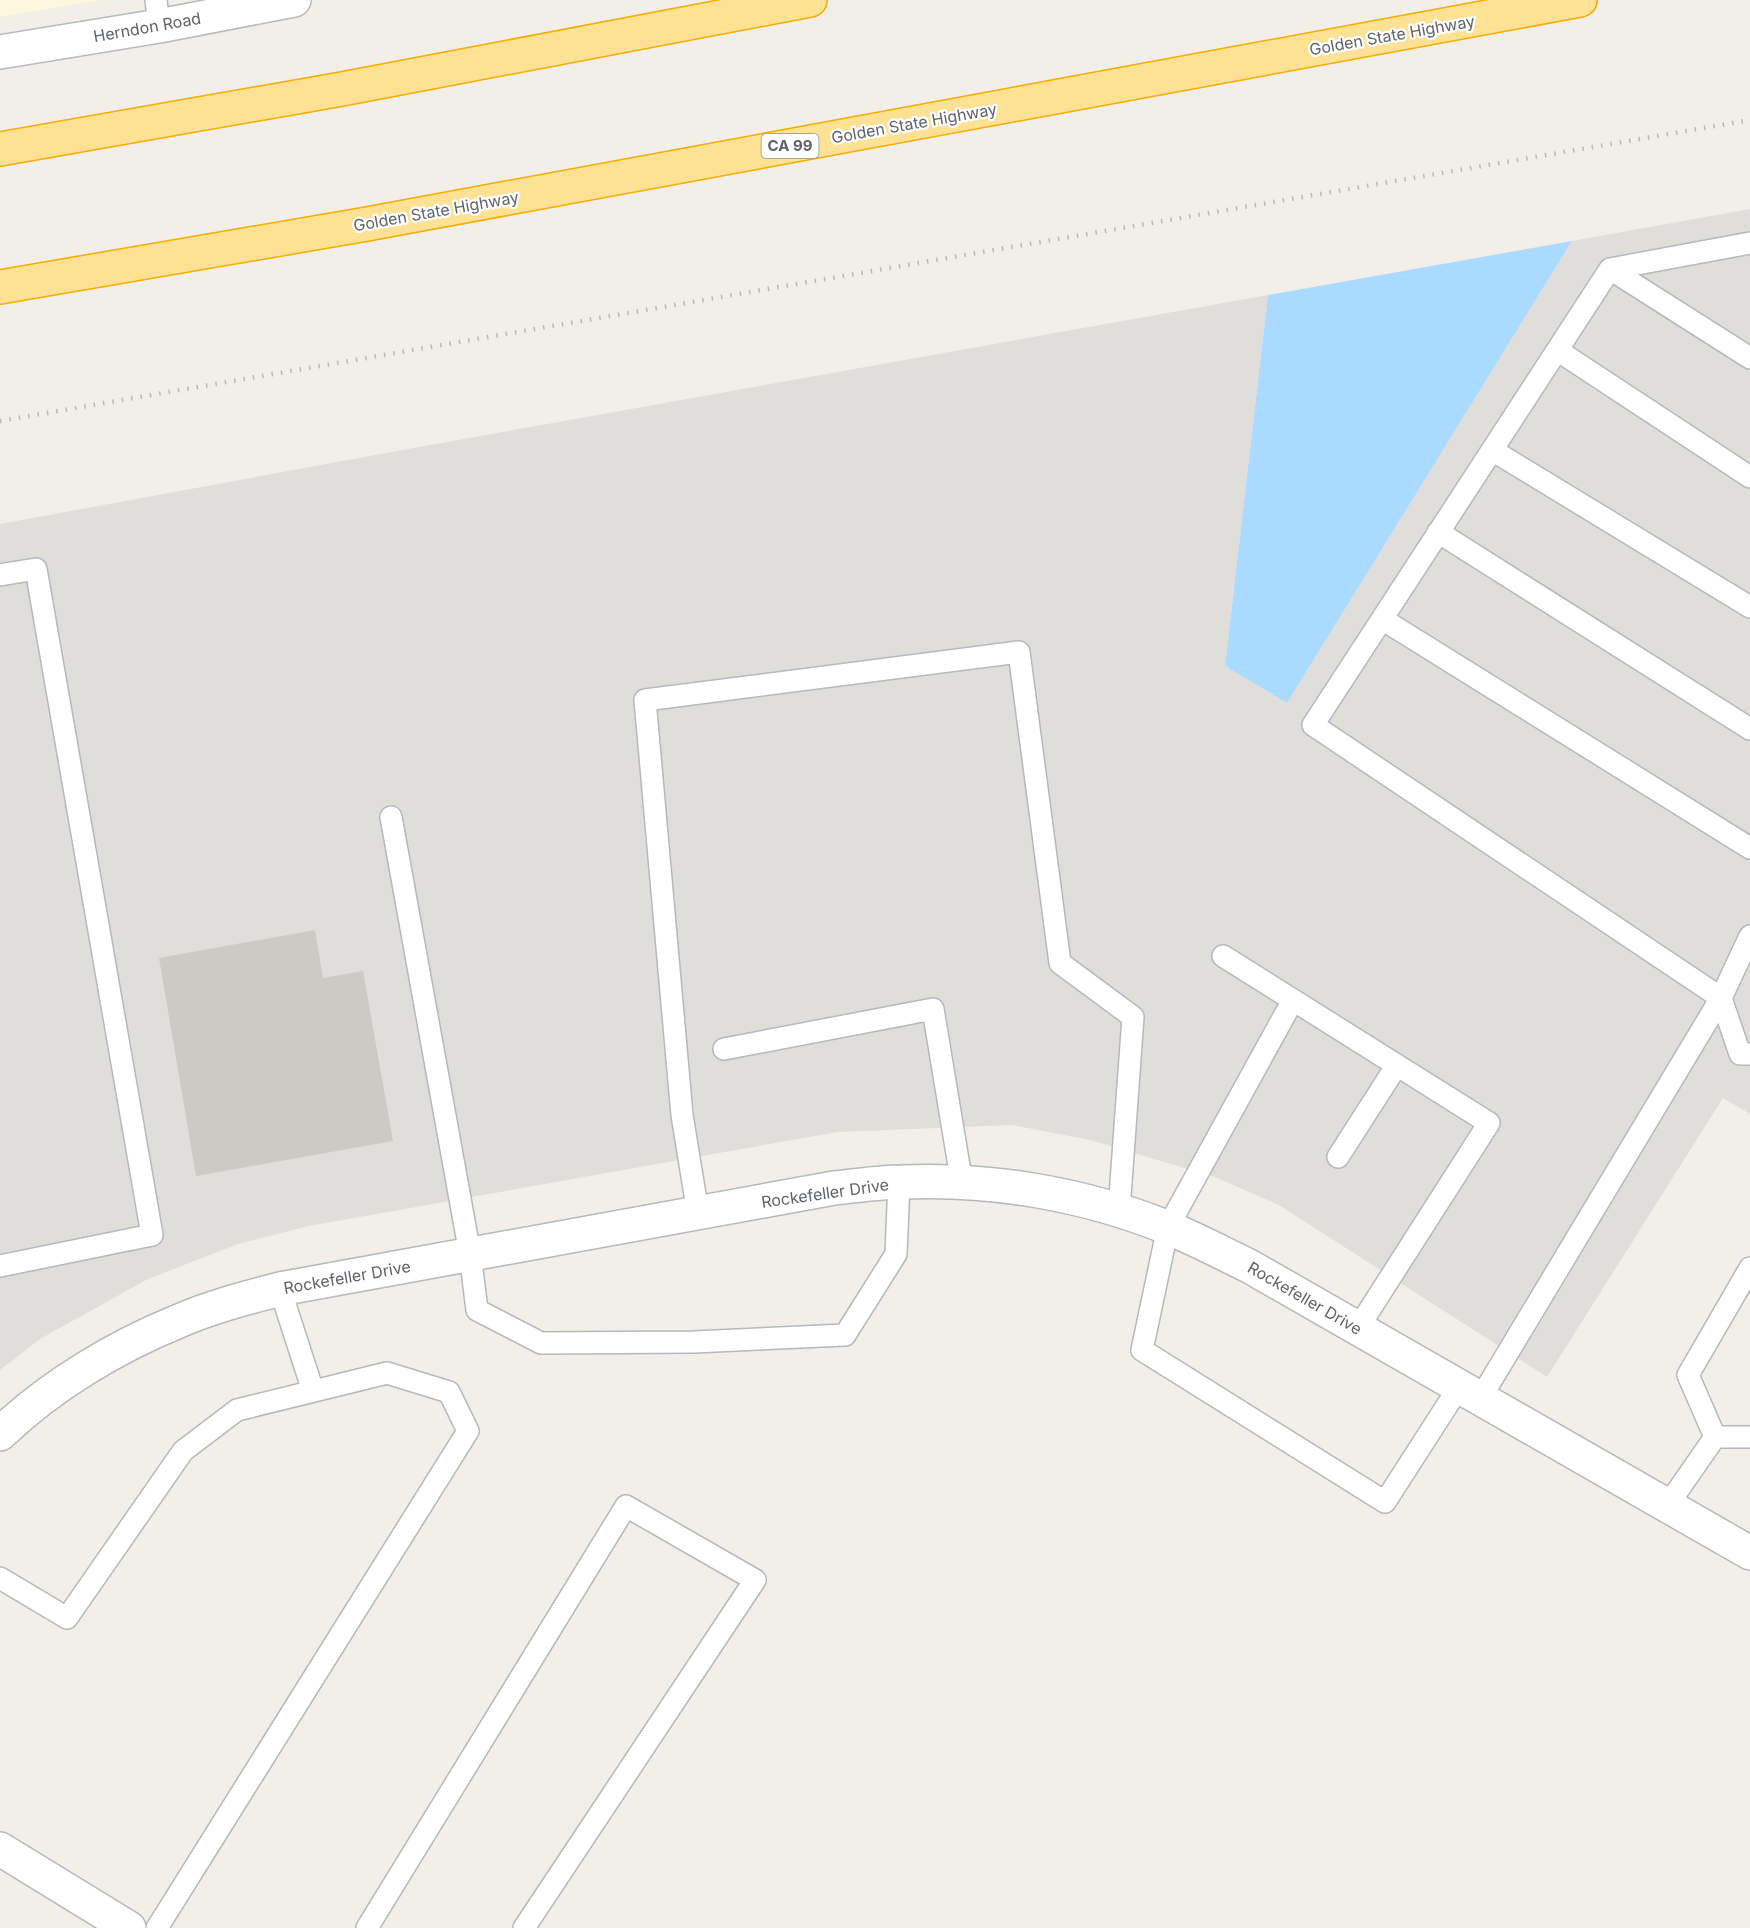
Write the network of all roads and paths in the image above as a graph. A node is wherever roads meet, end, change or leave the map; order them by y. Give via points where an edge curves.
1 (294, 0) edge
2 (810, 0) edge
3 (1580, 0) edge
4 (158, 13) edge
5 (0, 52) edge
6 (0, 149) edge
7 (1750, 243) edge
8 (1610, 269) junction
9 (0, 287) edge
10 (1557, 350) junction
11 (1750, 358) edge
12 (1492, 450) junction
13 (1750, 477) edge
14 (1438, 532) junction
15 (0, 575) edge
16 (1750, 607) edge
17 (1382, 619) junction
18 (1750, 729) edge
19 (391, 817) dead end
20 (1750, 848) edge
21 (1750, 936) edge
22 (1223, 956) dead end
23 (1721, 998) junction
24 (1293, 999) junction
25 (724, 1048) dead end
26 (1747, 1049) edge
27 (1397, 1065) junction
28 (1338, 1157) dead end
29 (899, 1182) junction
30 (962, 1184) junction
31 (1119, 1210) junction
32 (698, 1213) junction
33 (1168, 1227) junction
34 (470, 1254) junction
35 (0, 1266) edge
36 (1750, 1268) edge
37 (280, 1289) junction
38 (1358, 1328) junction
39 (313, 1391) junction
40 (1470, 1393) junction
41 (0, 1434) edge
42 (1715, 1437) junction
43 (1750, 1437) edge
44 (1667, 1506) junction
45 (1750, 1553) edge
46 (0, 1578) edge
47 (0, 1849) edge
48 (129, 1928) edge
49 (156, 1928) edge
50 (367, 1928) edge
51 (524, 1928) edge

1 - 4 street, Herndon Road
2 - 6 highway
3 - 9 highway, Golden State Highway / CA 99 via 379,222
4 - 5 street, Herndon Road
7 - 8 lane
8 - 10 lane
8 - 11 lane
10 - 12 lane
10 - 13 lane
12 - 14 lane
12 - 16 lane
14 - 17 lane
14 - 18 lane
15 - 35 lane via 36,569 152,1235
17 - 20 lane
17 - 23 lane via 1313,725
19 - 34 lane
21 - 23 lane
22 - 24 lane
23 - 26 lane
23 - 40 lane
24 - 27 lane
24 - 33 lane
25 - 30 lane via 933,1009
27 - 28 lane
27 - 38 lane via 1489,1123
29 - 30 street, Rockefeller Drive
29 - 32 street, Rockefeller Drive via 834,1188
29 - 34 lane via 896,1254 845,1335 694,1342 541,1343 477,1310
30 - 31 street, Rockefeller Drive via 992,1184
31 - 32 lane via 1133,1017 1060,963 1019,652 645,700 682,1115
31 - 33 street, Rockefeller Drive
32 - 34 street, Rockefeller Drive
33 - 38 street, Rockefeller Drive via 1249,1266
33 - 40 lane via 1142,1350 1385,1502
34 - 37 street, Rockefeller Drive
36 - 42 lane via 1688,1375
37 - 39 lane
37 - 41 street, Rockefeller Drive via 180,1320 122,1347 59,1386
38 - 40 street, Rockefeller Drive
39 - 46 lane via 237,1410 183,1451 68,1618
39 - 49 lane via 387,1373 449,1392 468,1431
40 - 44 street, Rockefeller Drive
42 - 43 lane
42 - 44 lane
44 - 45 street, Rockefeller Drive
47 - 48 street
50 - 51 lane via 626,1506 755,1580

